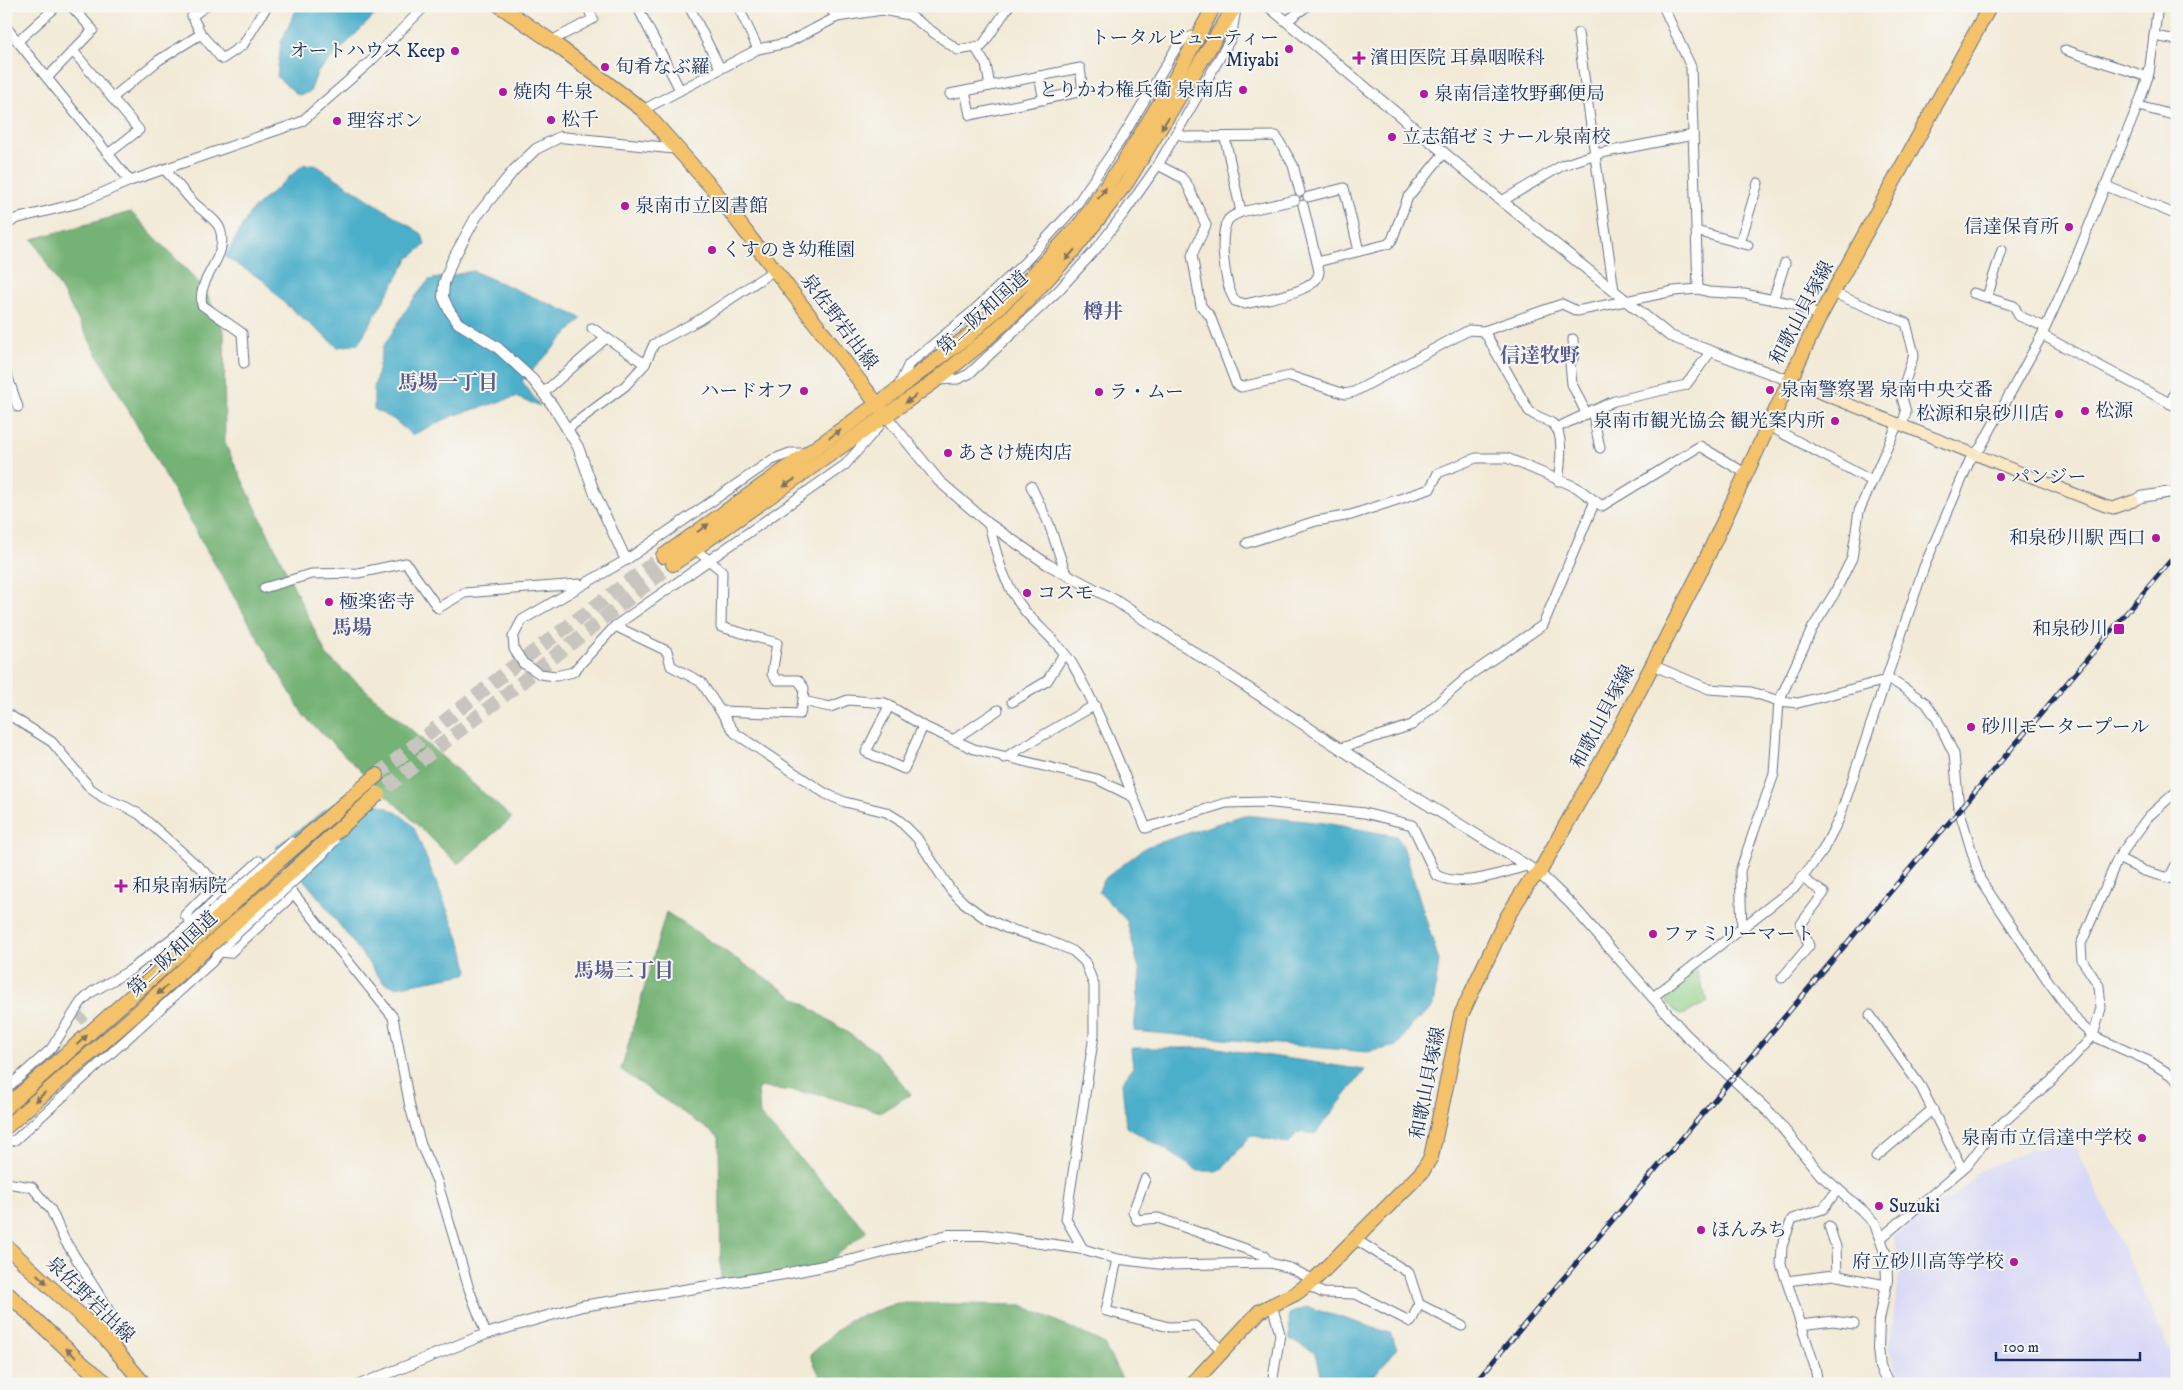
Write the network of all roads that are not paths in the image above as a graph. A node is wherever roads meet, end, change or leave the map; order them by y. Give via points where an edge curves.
1 (57, 6) edge
2 (71, 6) edge
3 (206, 6) edge
4 (267, 6) edge
5 (424, 6) edge
6 (500, 6) edge
7 (587, 6) edge
8 (638, 6) edge
9 (689, 6) edge
10 (738, 6) edge
11 (828, 6) edge
12 (1009, 6) edge
13 (1214, 6) edge
14 (1236, 6) edge
15 (1268, 6) edge
16 (1307, 6) edge
17 (1663, 6) edge
18 (1990, 6) edge
19 (2158, 6) edge
20 (837, 17) junction
21 (1287, 21) junction
22 (6, 27) edge
23 (201, 34) junction
24 (1578, 34) dead end
25 (2154, 36) junction
26 (2177, 40) edge
27 (18, 41) junction
28 (552, 41) junction
29 (975, 47) junction
30 (758, 49) junction
31 (2065, 50) dead end
32 (74, 51) junction
33 (720, 68) junction
34 (1039, 76) junction
35 (2148, 77) junction
36 (48, 78) junction
37 (990, 86) junction
38 (680, 90) junction
39 (965, 91) junction
40 (950, 94) dead end
41 (112, 98) junction
42 (1044, 100) junction
43 (2138, 106) junction
44 (642, 110) junction
45 (2177, 116) edge
46 (1176, 133) junction
47 (1693, 135) junction
48 (1225, 138) junction
49 (679, 149) junction
50 (1444, 153) junction
51 (108, 154) junction
52 (1596, 154) junction
53 (1158, 165) junction
54 (166, 170) junction
55 (130, 181) junction
56 (1758, 183) dead end
57 (2106, 186) junction
58 (1301, 199) junction
59 (1502, 201) junction
60 (1241, 212) junction
61 (2176, 213) edge
62 (10, 218) edge
63 (6, 226) edge
64 (1696, 231) junction
65 (2002, 250) dead end
66 (1358, 251) junction
67 (1317, 262) junction
68 (1785, 263) dead end
69 (776, 269) junction
70 (1698, 289) junction
71 (1614, 291) junction
72 (1833, 293) junction
73 (1972, 293) dead end
74 (1987, 297) junction
75 (1773, 300) junction
76 (1626, 301) junction
77 (1820, 316) junction
78 (592, 328) dead end
79 (1484, 331) junction
80 (2044, 331) junction
81 (606, 338) junction
82 (1573, 338) dead end
83 (1711, 351) junction
84 (244, 363) dead end
85 (644, 364) junction
86 (6, 372) edge
87 (936, 380) junction
88 (1788, 380) junction
89 (2177, 388) edge
90 (543, 393) junction
91 (876, 404) junction
92 (2174, 406) edge
93 (18, 407) dead end
94 (1589, 412) junction
95 (887, 416) junction
96 (1900, 424) junction
97 (1768, 425) junction
98 (1556, 428) junction
99 (567, 429) junction
100 (1600, 448) dead end
101 (808, 453) junction
102 (1974, 454) junction
103 (1745, 473) junction
104 (1558, 481) junction
105 (1872, 481) junction
106 (1032, 486) dead end
107 (2177, 491) edge
108 (1595, 501) junction
109 (2133, 501) joint
110 (989, 524) junction
111 (1247, 543) dead end
112 (700, 553) dead end
113 (626, 560) junction
114 (709, 560) junction
115 (1066, 574) junction
116 (585, 584) junction
117 (264, 588) dead end
118 (614, 626) junction
119 (1064, 654) junction
120 (1652, 665) junction
121 (1887, 678) junction
122 (803, 701) junction
123 (1779, 701) junction
124 (1012, 702) dead end
125 (1095, 705) junction
126 (889, 706) junction
127 (998, 710) dead end
128 (720, 712) junction
129 (6, 713) edge
130 (923, 726) junction
131 (953, 740) junction
132 (1341, 748) junction
133 (1004, 758) junction
134 (372, 779) tunnel mouth
135 (382, 791) tunnel mouth
136 (2177, 791) edge
137 (1133, 797) junction
138 (334, 812) junction
139 (354, 815) junction
140 (2118, 858) junction
141 (2177, 863) edge
142 (1533, 869) junction
143 (1802, 878) junction
144 (2173, 879) edge
145 (294, 894) junction
146 (192, 922) junction
147 (1742, 928) junction
148 (193, 951) junction
149 (219, 952) junction
150 (1782, 978) dead end
151 (1653, 997) junction
152 (1870, 1015) dead end
153 (2093, 1036) junction
154 (107, 1044) tunnel mouth
155 (114, 1051) junction
156 (2177, 1079) edge
157 (6, 1089) edge
158 (6, 1107) edge
159 (1933, 1109) junction
160 (6, 1127) edge
161 (6, 1142) edge
162 (1876, 1157) dead end
163 (1962, 1169) junction
164 (1145, 1179) dead end
165 (6, 1183) edge
166 (1838, 1189) junction
167 (1829, 1226) dead end
168 (1881, 1238) junction
169 (1356, 1239) junction
170 (6, 1246) edge
171 (1083, 1249) junction
172 (1117, 1259) junction
173 (1270, 1263) junction
174 (1837, 1276) junction
175 (1787, 1281) junction
176 (1310, 1283) junction
177 (1886, 1285) junction
178 (6, 1292) edge
179 (1272, 1304) junction
180 (1419, 1304) junction
181 (1854, 1324) dead end
182 (1801, 1325) junction
183 (1462, 1326) dead end
184 (486, 1334) junction
185 (106, 1339) junction
186 (1223, 1351) junction
187 (108, 1384) edge
188 (144, 1384) edge
189 (362, 1384) edge
190 (1192, 1384) edge
191 (1272, 1384) edge
192 (1818, 1384) edge
193 (1888, 1384) edge

1 - 27 street
2 - 32 street via 93,30
3 - 23 street via 192,16
4 - 23 street via 243,46 222,59
5 - 54 street via 370,62 301,122
6 - 28 main road, 泉佐野岩出線
7 - 28 street via 593,19
8 - 38 street
9 - 33 street
10 - 30 street
11 - 20 street
12 - 29 street via 982,46
13 - 91 main road, 第二阪和国道 via 1123,163 1081,223 1027,281 967,337
14 - 46 street via 1231,38
14 -> 87 main road, 第二阪和国道 via 1127,182 1096,223 1028,301
15 - 21 street
16 - 21 street
17 - 47 street via 1691,67
18 - 72 main road, 和歌山貝塚線
19 - 25 street
20 - 29 street via 882,10 908,15 958,50
20 - 30 street via 786,43
21 - 50 street
22 - 27 street
23 - 41 street via 160,60
24 - 52 street
25 - 26 street
25 - 35 street
27 - 36 street
28 - 44 main road, 泉佐野岩出線
29 - 37 street via 986,66
30 - 33 street
31 - 35 street
32 - 36 street
32 - 41 street
33 - 38 street
34 - 37 street
34 - 42 street
34 - 42 street via 1080,68 1084,91
35 - 43 street
36 - 51 street
37 - 39 street
38 - 44 street
39 - 40 street
39 - 42 street via 970,115
41 - 51 street via 139,130
43 - 45 street
43 - 57 street
44 - 49 main road, 泉佐野岩出線
46 - 48 street via 1186,137
46 - 53 street
47 - 52 street
47 - 64 street
48 - 58 street via 1276,136 1294,165
48 - 60 street
49 - 69 main road, 泉佐野岩出線
49 - 90 street via 560,137 536,149 514,170 476,217 452,261 443,297 458,323 497,347
50 - 59 street
50 - 66 street via 1408,197 1392,240 1388,244
51 - 55 street
52 - 59 street via 1563,165
52 - 71 street
53 - 79 street via 1181,177 1187,184 1206,225 1192,254 1201,306 1210,316 1236,384 1241,387 1290,376 1345,394 1354,392 1469,330
53 - 87 street via 1097,248 1029,320 969,374 958,379
54 - 55 street
54 - 84 street via 220,228 222,243 218,258 201,288 200,296 202,305 242,334
55 - 62 street via 79,202
56 - 64 street via 1744,244
57 - 61 street
57 - 80 street
58 - 60 street
58 - 66 street via 1344,188
58 - 67 street
59 - 71 street
60 - 67 street via 1227,222 1223,252 1235,301 1245,304 1306,289 1320,277
62 - 63 street
64 - 70 street
65 - 74 street
66 - 67 street
68 - 75 street
69 - 85 street via 699,320 654,344
69 - 91 main road, 泉佐野岩出線
70 - 75 street
70 - 76 street
71 - 76 street
72 - 77 main road, 和歌山貝塚線
72 - 96 street via 1906,323 1914,354 1901,394 1906,412
73 - 74 street
74 - 80 street via 2014,306 2019,316
75 - 77 street via 1790,303
76 - 79 street via 1577,311 1562,304
76 - 83 street via 1670,336
77 - 88 main road, 和歌山貝塚線
78 - 81 street
79 - 98 street via 1529,411
80 - 92 street
80 - 102 street via 1981,447
81 - 85 street
81 - 90 street
82 - 94 street via 1572,384
83 - 88 street
83 - 94 street via 1686,385 1614,400
85 - 99 street via 625,386
86 - 93 street
87 -> 95 main road, 第二阪和国道
88 - 96 main road
88 - 97 main road, 和歌山貝塚線
89 - 92 street
90 - 99 street
91 - 95 main road, 泉佐野岩出線
101 -> 91 main road, 第二阪和国道
94 - 98 street
94 - 100 street
95 -> 101 main road, 第二阪和国道 via 668,560
95 - 110 street via 939,481
95 - 114 street via 844,465
96 - 102 main road
96 - 105 street
97 - 103 main road, 和歌山貝塚線
97 - 105 street
98 - 104 street via 1562,455
99 - 113 street via 578,447 595,494
101 - 113 street via 790,453 772,460 683,527
102 - 109 main road via 2105,506 2113,508
102 - 121 street via 1924,567
103 - 108 street via 1700,446 1602,506
103 - 120 main road, 和歌山貝塚線 via 1699,574
104 - 108 street via 1576,487
104 - 111 street via 1507,458 1476,458 1438,473 1430,490
105 - 123 street via 1859,511 1852,558 1812,629
106 - 115 street via 1050,524
107 - 109 street
108 - 132 street via 1543,625 1472,674 1412,725
110 - 115 street
110 - 119 street via 999,567 1011,592
112 - 114 street
113 - 116 street
114 - 118 street
114 - 122 street via 722,571 721,627 777,643 772,674 777,680 798,680 804,688
115 - 132 street via 1113,599
116 - 117 street via 464,593 438,608 406,563 358,573 311,574
116 - 118 street via 522,620 513,637 514,649 524,663 540,674 556,676 573,672
118 - 128 street via 666,652 671,666 702,682
119 - 124 street via 1047,681
119 - 125 street
120 - 123 street via 1710,689 1751,692
120 - 142 main road, 和歌山貝塚線 via 1618,732
121 - 123 street via 1798,703
121 - 143 street via 1839,819 1823,850
121 - 153 street via 1926,703 1937,719 1954,754 1959,809 1980,879 2046,978 2078,1022
122 - 126 street via 830,707 848,700 866,700
122 - 128 street via 800,714
123 - 147 street via 1774,774 1740,871
125 - 133 street
125 - 137 street
126 - 130 street
126 - 130 street via 866,752 904,769
127 - 131 street
128 - 171 street via 734,733 826,794 886,812 900,820 917,838 950,889 982,916 1006,928 1073,951 1085,962 1094,985 1094,1035 1066,1219
129 - 146 street via 52,742 91,790 139,814 217,883 185,915
130 - 131 street
131 - 133 street
132 - 142 street via 1470,833
133 - 137 street via 1097,779
134 - 138 main road, 第二阪和国道, bridge
135 - 139 main road, 第二阪和国道, bridge
136 - 140 street via 2149,816
137 - 142 street via 1146,828 1226,803 1265,802 1364,814 1412,825 1436,875 1444,879 1469,880
138 - 146 street, bridge via 283,848 211,912
138 - 148 main road, 第二阪和国道, bridge
139 - 148 main road, 第二阪和国道, bridge
139 - 149 street, bridge via 322,855
140 - 144 street via 2144,871
140 - 153 street via 2081,944 2082,960 2099,986 2101,1008
141 - 144 street
142 - 151 street via 1571,904
142 - 169 main road, 和歌山貝塚線 via 1461,1016 1431,1157 1422,1172
143 - 147 street
143 - 150 street via 1824,893 1802,924 1809,946
145 - 146 street via 259,862
145 - 149 street via 230,953
145 - 184 street via 393,1017 410,1107 421,1145 437,1181
146 - 149 street
146 - 157 street via 129,971 92,992 51,1049
147 - 151 street
158 -> 148 main road, 第二阪和国道
148 -> 160 main road, 第二阪和国道 via 137,1013
149 - 155 street
151 - 166 street via 1685,1034 1771,1114
152 - 159 street
153 - 156 street via 2148,1061
153 - 163 street via 2050,1082 1994,1130
154 - 155 street
155 - 161 street via 15,1140
159 - 162 street
159 - 163 street
163 - 168 street
164 - 173 street via 1133,1212 1138,1220 1158,1218 1263,1255
165 - 185 street via 32,1186 51,1210 64,1239 116,1322 116,1332
166 - 168 street via 1875,1224
166 - 175 street via 1823,1209 1792,1219 1782,1246 1781,1264
167 - 174 street via 1836,1247
168 - 177 street via 1886,1255
169 - 176 main road, 和歌山貝塚線
169 - 180 street via 1409,1274
170 -> 185 main road, 泉佐野岩出線
171 - 172 street
171 - 184 street via 984,1235 948,1235 794,1272 582,1306
172 - 173 street via 1167,1265
172 - 186 street via 1106,1311 1170,1327 1195,1326
173 - 176 street via 1290,1268
174 - 175 street
174 - 177 street
175 - 182 street
176 - 179 main road, 和歌山貝塚線
176 - 180 street via 1323,1293 1356,1294 1410,1322
177 - 193 street via 1879,1320 1878,1348 1880,1367
187 -> 178 main road
179 - 186 main road, 和歌山貝塚線 via 1260,1311
179 - 191 street via 1280,1334
180 - 183 street
181 - 182 street via 1833,1320
182 - 192 street
184 - 189 street
185 - 188 main road, 泉佐野岩出線
186 - 190 main road, 和歌山貝塚線

